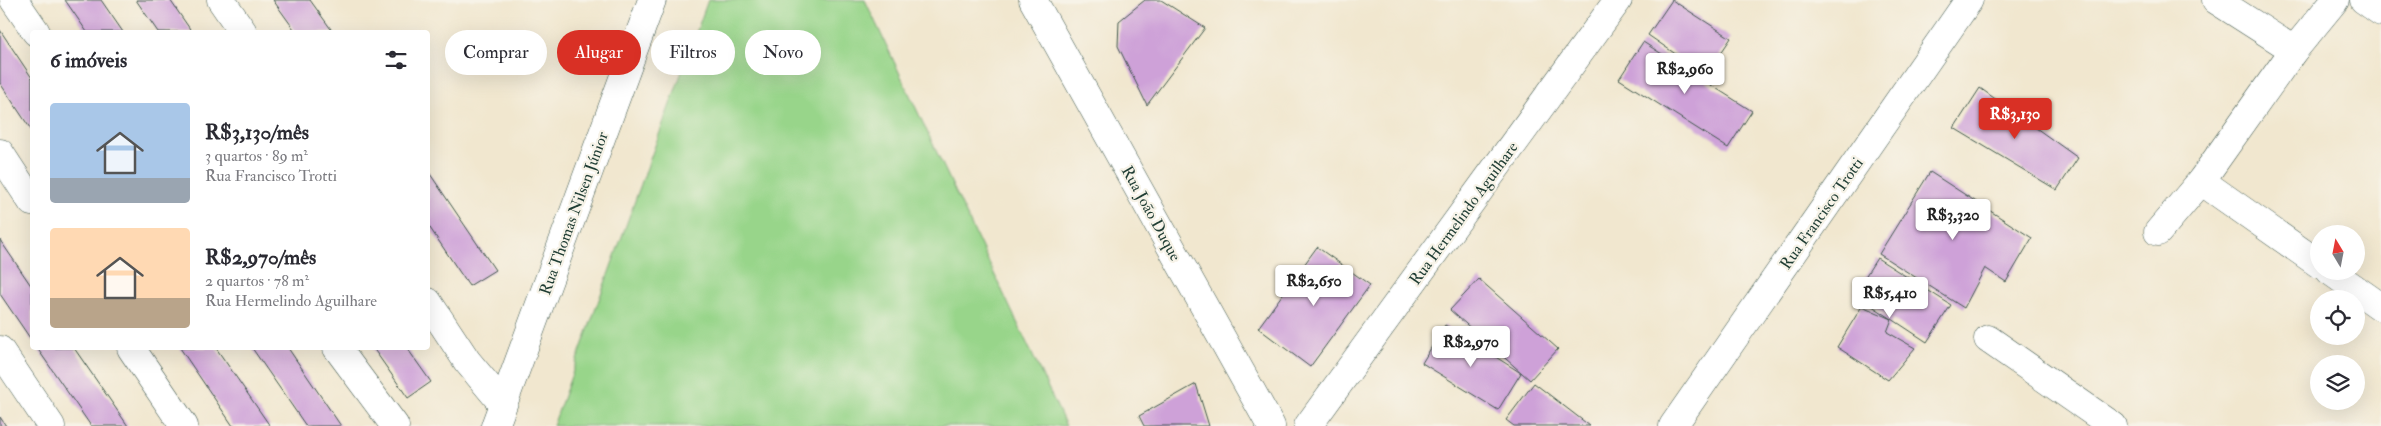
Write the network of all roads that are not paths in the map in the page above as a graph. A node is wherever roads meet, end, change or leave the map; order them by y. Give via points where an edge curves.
1 (14, 0) edge
2 (221, 0) edge
3 (652, 0) edge
4 (1033, 0) edge
5 (1618, 0) edge
6 (1969, 0) edge
7 (2216, 0) edge
8 (2335, 0) edge
9 (2364, 0) edge
10 (2381, 12) edge
11 (35, 30) edge
12 (242, 30) edge
13 (2294, 50) junction
14 (0, 153) edge
15 (2201, 181) junction
16 (30, 199) edge
17 (2158, 232) dead end
18 (2310, 258) edge
19 (2343, 280) edge
20 (430, 305) edge
21 (2381, 307) edge
22 (1988, 339) dead end
23 (0, 350) edge
24 (132, 350) edge
25 (338, 350) edge
26 (498, 415) edge
27 (51, 426) edge
28 (184, 426) edge
29 (395, 426) edge
30 (1271, 426) edge
31 (1308, 426) edge
32 (1674, 426) edge
33 (2113, 426) edge

1 - 11 street
2 - 12 street
3 - 26 street, Rua Thomas Nilsen Júnior
4 - 30 street, Rua João Duque
5 - 31 street, Rua Hermelindo Aguilhare
6 - 32 street, Rua Francisco Trotti
7 - 13 street
8 - 13 street
9 - 10 street
13 - 15 street
14 - 16 street
15 - 17 street
15 - 18 street
19 - 21 street
20 - 26 street via 468,361
22 - 33 street
23 - 27 street
24 - 28 street
25 - 29 street

